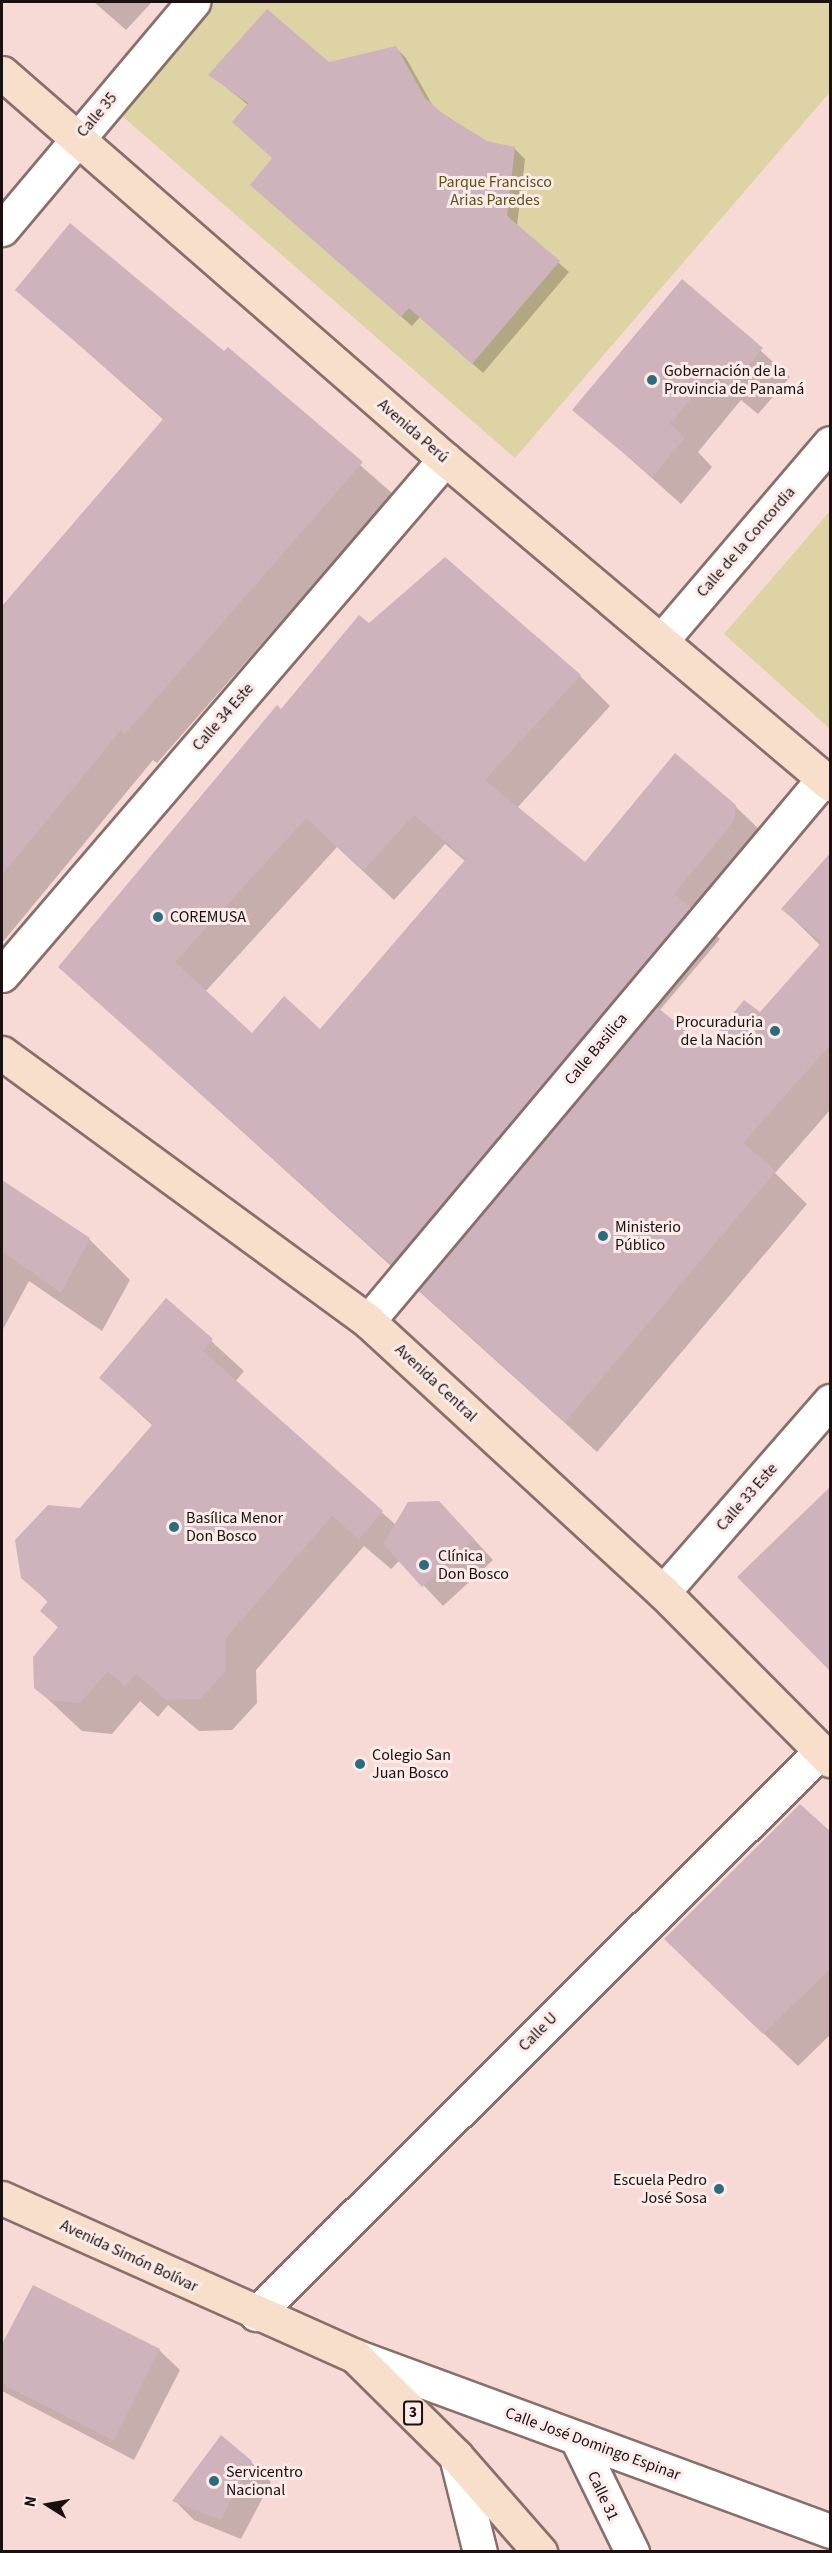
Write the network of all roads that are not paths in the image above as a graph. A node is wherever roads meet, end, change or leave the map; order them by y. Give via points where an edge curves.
1 (193, 2) edge
2 (2, 73) edge
3 (77, 138) junction
4 (2, 229) edge
5 (831, 443) edge
6 (445, 459) junction
7 (661, 641) junction
8 (827, 781) edge
9 (2, 975) edge
10 (2, 1053) edge
11 (368, 1321) junction
12 (831, 1401) edge
13 (663, 1592) junction
14 (826, 1755) edge
15 (2, 2198) edge
16 (256, 2314) junction
17 (355, 2356) junction
18 (577, 2439) junction
19 (456, 2456) junction
20 (831, 2531) edge
21 (480, 2552) edge
22 (540, 2552) edge
23 (632, 2552) edge

1 - 3 street, Calle 35
2 - 3 main road, Avenida Perú
3 - 4 street, Calle 35
3 - 6 main road, Avenida Perú
5 - 7 street, Calle de la Concordia
6 - 7 main road, Avenida Perú
6 - 9 street, Calle 34 Este
7 - 8 main road, Avenida Perú
8 - 11 street, Calle Basilica
10 - 11 main road, Avenida Central
11 - 13 main road, Avenida Central
12 - 13 street, Calle 33 Este
13 - 14 main road, Avenida Central
14 - 16 street, Calle U
15 - 16 main road, Avenida Simón Bolívar / 3
16 - 17 main road, 3
17 - 18 street, Calle José Domingo Espinar
17 - 19 main road, 3
18 - 20 street, Calle José Domingo Espinar
18 - 23 street, Calle 31
19 - 21 street
19 - 22 main road, 3

